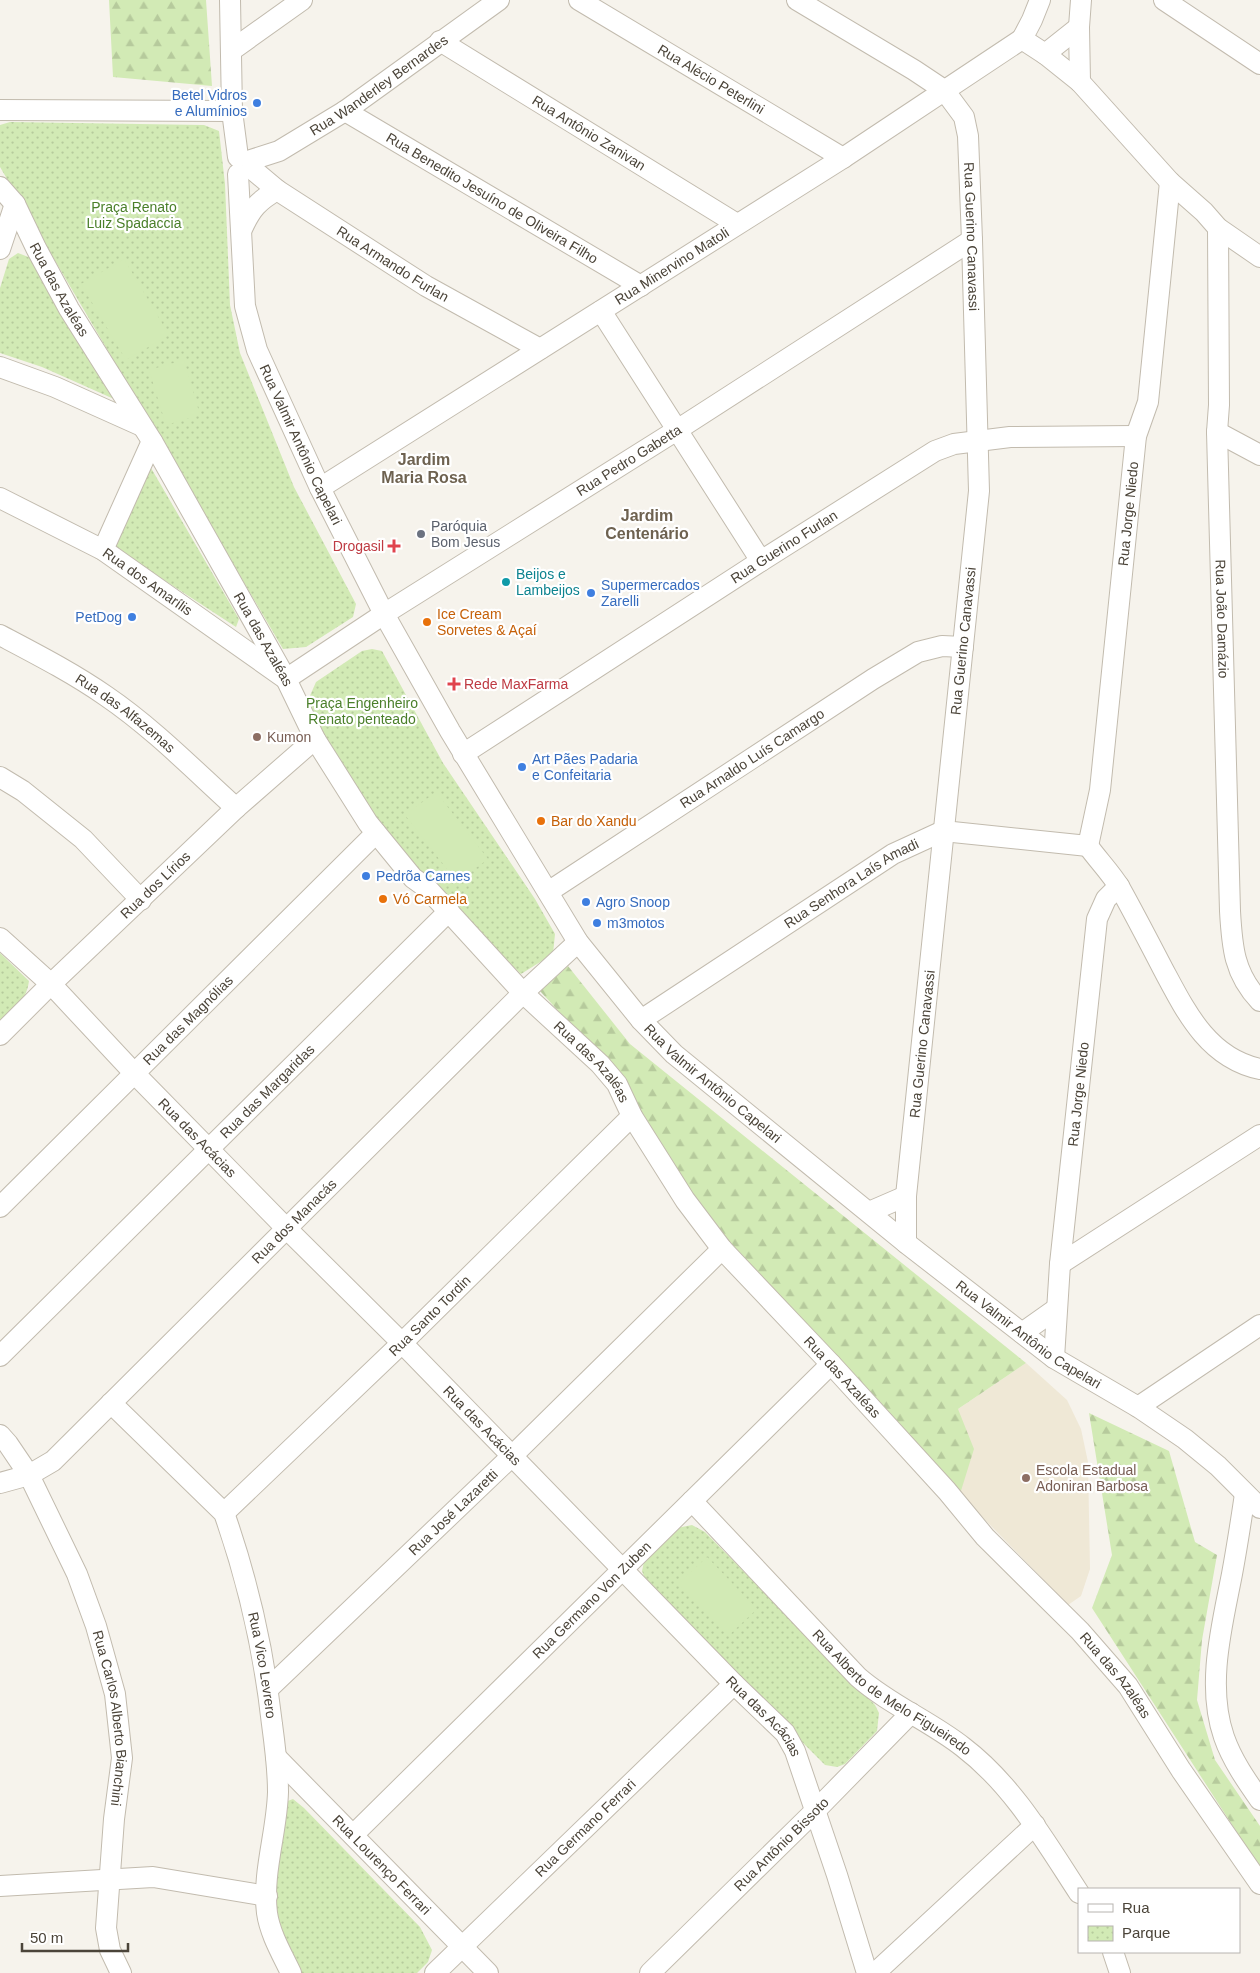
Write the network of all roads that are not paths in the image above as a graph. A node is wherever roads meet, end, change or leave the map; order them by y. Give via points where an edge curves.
1 (230, 0) edge
2 (302, 0) edge
3 (499, 0) edge
4 (579, 0) edge
5 (797, 0) edge
6 (1081, 0) edge
7 (1164, 0) edge
8 (1037, 1) edge
9 (1079, 27) junction
10 (1022, 39) junction
11 (440, 42) junction
12 (232, 50) junction
13 (1045, 54) junction
14 (1260, 64) edge
15 (1080, 82) junction
16 (944, 90) junction
17 (3, 111) edge
18 (232, 111) junction
19 (345, 111) junction
20 (842, 158) junction
21 (245, 165) junction
22 (1170, 182) junction
23 (0, 187) edge
24 (277, 190) junction
25 (15, 204) junction
26 (737, 224) junction
27 (242, 228) junction
28 (1218, 228) junction
29 (2, 238) edge
30 (972, 240) junction
31 (36, 248) junction
32 (1260, 257) edge
33 (641, 286) junction
34 (601, 311) junction
35 (540, 349) junction
36 (0, 367) edge
37 (677, 430) junction
38 (1217, 432) junction
39 (147, 434) junction
40 (1136, 436) junction
41 (978, 440) junction
42 (1260, 455) edge
43 (320, 488) junction
44 (0, 498) edge
45 (103, 550) junction
46 (761, 561) junction
47 (384, 614) junction
48 (0, 636) edge
49 (963, 647) junction
50 (286, 679) junction
51 (315, 739) junction
52 (463, 754) junction
53 (0, 777) edge
54 (236, 808) junction
55 (943, 831) junction
56 (376, 833) junction
57 (1088, 846) junction
58 (1119, 886) junction
59 (548, 892) junction
60 (141, 900) junction
61 (449, 911) junction
62 (0, 938) edge
63 (578, 942) junction
64 (50, 984) junction
65 (523, 993) junction
66 (1260, 1001) edge
67 (641, 1020) junction
68 (0, 1035) edge
69 (1260, 1069) edge
70 (135, 1074) junction
71 (632, 1116) junction
72 (1260, 1135) edge
73 (209, 1148) junction
74 (906, 1196) junction
75 (0, 1207) edge
76 (869, 1212) junction
77 (286, 1228) junction
78 (906, 1243) junction
79 (722, 1249) junction
80 (1060, 1264) junction
81 (1056, 1309) junction
82 (1260, 1325) edge
83 (1022, 1333) junction
84 (402, 1342) junction
85 (0, 1356) edge
86 (1054, 1358) junction
87 (831, 1364) junction
88 (112, 1403) junction
89 (1138, 1407) junction
90 (0, 1435) edge
91 (512, 1456) junction
92 (29, 1475) junction
93 (0, 1483) edge
94 (1245, 1494) junction
95 (692, 1501) junction
96 (1260, 1508) edge
97 (224, 1513) junction
98 (622, 1568) junction
99 (734, 1684) junction
100 (268, 1688) junction
101 (910, 1713) junction
102 (276, 1757) junction
103 (1260, 1800) edge
104 (815, 1811) junction
105 (1035, 1825) junction
106 (352, 1835) junction
107 (109, 1879) junction
108 (1260, 1884) edge
109 (0, 1886) edge
110 (1078, 1891) edge
111 (267, 1896) junction
112 (462, 1947) junction
113 (1113, 1953) edge
114 (121, 1973) edge
115 (291, 1973) edge
116 (435, 1973) edge
117 (488, 1973) edge
118 (650, 1973) edge
119 (867, 1973) edge
120 (875, 1973) edge
121 (1120, 1973) edge

1 - 12 street, Rua Valmir Antônio Capelari
2 - 12 street
3 - 11 street, Rua Wanderley Bernardes
4 - 20 street, Rua Alécio Peterlini
5 - 16 street, Rua Guerino Canavassi
6 - 9 street
7 - 14 street
8 - 10 street
9 - 13 street
9 - 15 street
10 - 13 street
10 - 16 street, Rua Minervino Matoli
11 - 19 street, Rua Wanderley Bernardes
11 - 26 street, Rua Antônio Zanivan
12 - 18 street, Rua Valmir Antônio Capelari
13 - 15 street
15 - 22 street
16 - 20 street, Rua Minervino Matoli
16 - 30 street, Rua Guerino Canavassi via 964,117 968,136
17 - 18 street
18 - 21 street, Rua Valmir Antônio Capelari
19 - 21 street, Rua Wanderley Bernardes via 279,151
19 - 33 street, Rua Benedito Jesuíno de Oliveira Filho
20 - 26 street, Rua Minervino Matoli
21 - 24 street, Rua Armando Furlan
21 - 27 street, Rua Valmir Antônio Capelari
22 - 28 street
22 - 40 street, Rua Jorge Niedo via 1148,402
23 - 25 street, Rua das Azaléas
24 - 27 street via 256,204
24 - 35 street, Rua Armando Furlan via 426,286
25 - 29 street
25 - 31 street, Rua das Azaléas
26 - 33 street, Rua Minervino Matoli
27 - 43 street, Rua Valmir Antônio Capelari via 245,306 257,350
28 - 32 street
28 - 38 street, Rua João Damázio
29 - 31 street
30 - 37 street, Rua Pedro Gabetta
30 - 41 street, Rua Guerino Canavassi
31 - 39 street, Rua das Azaléas via 70,310
33 - 34 street, Rua Minervino Matoli
34 - 35 street, Rua Minervino Matoli
34 - 37 street
35 - 43 street, Rua Minervino Matoli
36 - 39 street via 56,387
37 - 46 street
37 - 47 street, Rua Pedro Gabetta
38 - 42 street
38 - 66 street, Rua João Damázio via 1231,935 1237,964 1247,988
39 - 45 street
39 - 50 street, Rua das Azaléas
40 - 41 street, Rua Guerino Furlan
40 - 57 street, Rua Jorge Niedo via 1100,790
41 - 46 street, Rua Guerino Furlan via 935,450
41 - 49 street, Rua Guerino Canavassi via 979,491
43 - 47 street, Rua Valmir Antônio Capelari
44 - 45 street, Rua dos Amarílis
45 - 50 street, Rua dos Amarílis
46 - 52 street, Rua Guerino Furlan
47 - 50 street, Rua Pedro Gabetta
47 - 52 street, Rua Valmir Antônio Capelari
48 - 54 street, Rua das Alfazemas via 106,696 146,727
49 - 55 street, Rua Guerino Canavassi
49 - 59 street, Rua Arnaldo Luís Camargo via 942,646 918,652
50 - 51 street, Rua das Azaléas
51 - 54 street, Rua dos Lírios
51 - 56 street, Rua das Azaléas
52 - 59 street, Rua Valmir Antônio Capelari
53 - 60 street via 23,791 83,839
54 - 60 street, Rua dos Lírios
55 - 57 street
55 - 67 street, Rua Senhora Laís Amadi via 892,854
55 - 74 street, Rua Guerino Canavassi
56 - 61 street, Rua das Azaléas via 413,878
56 - 70 street, Rua das Magnólias
57 - 58 street
58 - 69 street via 1196,1027 1228,1056
58 - 80 street, Rua Jorge Niedo via 1106,899 1097,919
59 - 63 street, Rua Valmir Antônio Capelari
60 - 64 street, Rua dos Lírios
61 - 65 street, Rua das Azaléas
61 - 73 street, Rua das Margaridas
62 - 64 street, Rua das Acácias
63 - 65 street, Rua dos Manacás
63 - 67 street, Rua Valmir Antônio Capelari
64 - 68 street, Rua dos Lírios
64 - 70 street, Rua das Acácias
65 - 71 street, Rua das Azaléas via 600,1064 617,1084
65 - 77 street, Rua dos Manacás
67 - 76 street, Rua Valmir Antônio Capelari via 674,1054
70 - 73 street, Rua das Acácias
70 - 75 street, Rua das Magnólias
71 - 79 street, Rua das Azaléas via 685,1200
71 - 84 street, Rua Santo Tordin
72 - 80 street
73 - 77 street, Rua das Acácias
73 - 85 street, Rua das Margaridas
74 - 76 street
74 - 78 street, Rua Guerino Canavassi
76 - 78 street, Rua Valmir Antônio Capelari
77 - 84 street, Rua das Acácias
77 - 88 street, Rua dos Manacás
78 - 83 street, Rua Valmir Antônio Capelari
79 - 87 street, Rua das Azaléas
79 - 91 street, Rua José Lazaretti
80 - 81 street, Rua Jorge Niedo
81 - 83 street
81 - 86 street, Rua Jorge Niedo
82 - 89 street
83 - 86 street, Rua Valmir Antônio Capelari
84 - 91 street, Rua das Acácias
84 - 97 street, Rua Santo Tordin
86 - 89 street, Rua Valmir Antônio Capelari
87 - 95 street, Rua Germano Von Zuben
87 - 108 street, Rua das Azaléas via 985,1537 1080,1631 1128,1686
88 - 92 street, Rua dos Manacás via 53,1461
88 - 97 street, Rua Vico Levrero
89 - 94 street, Rua Valmir Antônio Capelari via 1185,1439
90 - 92 street, Rua Carlos Alberto Bianchini
91 - 98 street, Rua das Acácias
91 - 100 street, Rua José Lazaretti
92 - 93 street, Rua dos Manacás
92 - 107 street, Rua Carlos Alberto Bianchini via 77,1574 115,1694 122,1758
94 - 96 street, Rua Valmir Antônio Capelari
94 - 103 street via 1217,1658 1216,1694 1224,1737
95 - 98 street, Rua Germano Von Zuben
95 - 101 street, Rua Alberto de Melo Figueiredo via 858,1677
97 - 100 street, Rua Vico Levrero via 254,1616
98 - 99 street, Rua das Acácias
98 - 106 street, Rua Germano Von Zuben
99 - 104 street, Rua das Acácias via 791,1742
99 - 112 street, Rua Germano Ferrari
100 - 102 street, Rua Vico Levrero
101 - 104 street, Rua Antônio Bissoto
101 - 105 street, Rua Alberto de Melo Figueiredo via 963,1747 1000,1780
102 - 106 street, Rua Lourenço Ferrari
102 - 111 street, Rua Vico Levrero via 278,1793
104 - 118 street, Rua Antônio Bissoto
104 - 119 street, Rua das Acácias
105 - 110 street, Rua Alberto de Melo Figueiredo
105 - 120 street
106 - 112 street, Rua Lourenço Ferrari
107 - 109 street
107 - 111 street via 153,1877
107 - 114 street, Rua Carlos Alberto Bianchini via 106,1928 110,1950
111 - 115 street, Rua Vico Levrero via 272,1933
112 - 116 street, Rua Germano Ferrari
112 - 117 street, Rua Lourenço Ferrari
113 - 121 street

